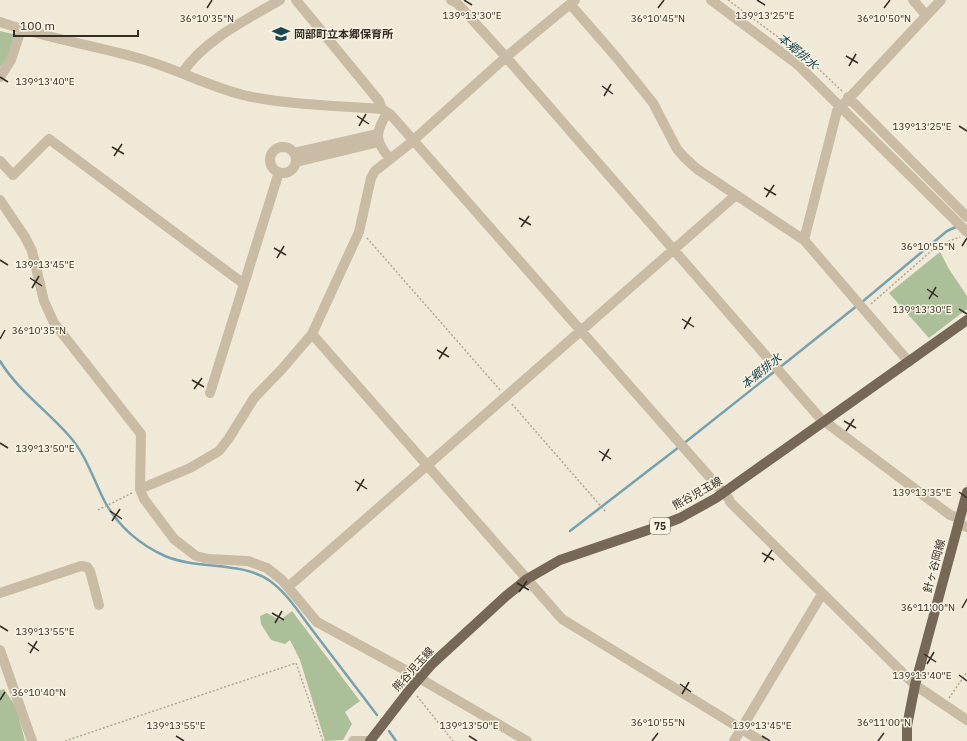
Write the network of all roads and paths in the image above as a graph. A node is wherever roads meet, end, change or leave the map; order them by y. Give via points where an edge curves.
1 (280, 0) edge
2 (296, 0) edge
3 (451, 0) edge
4 (711, 0) edge
5 (913, 0) edge
6 (941, 0) edge
7 (572, 2) edge
8 (926, 14) junction
9 (0, 22) edge
10 (21, 30) junction
11 (506, 57) junction
12 (183, 72) junction
13 (0, 77) edge
14 (848, 97) junction
15 (840, 107) junction
16 (385, 111) junction
17 (378, 138) junction
18 (414, 141) junction
19 (295, 158) junction
20 (390, 159) junction
21 (0, 161) edge
22 (279, 172) junction
23 (736, 195) junction
24 (0, 200) edge
25 (967, 217) edge
26 (359, 232) junction
27 (963, 234) edge
28 (804, 240) junction
29 (674, 250) junction
30 (244, 284) junction
31 (864, 310) junction
32 (967, 320) edge
33 (582, 331) junction
34 (312, 334) junction
35 (909, 362) junction
36 (210, 393) dead end
37 (507, 398) junction
38 (825, 422) junction
39 (427, 466) junction
40 (140, 489) junction
41 (724, 493) junction
42 (966, 496) edge
43 (98, 510) dead end
44 (605, 511) dead end
45 (961, 523) edge
46 (527, 579) junction
47 (288, 587) junction
48 (0, 593) edge
49 (822, 594) junction
50 (99, 604) dead end
51 (0, 650) edge
52 (967, 672) edge
53 (418, 679) junction
54 (915, 685) junction
55 (410, 688) junction
56 (944, 704) junction
57 (967, 720) edge
58 (907, 726) junction
59 (742, 729) junction
60 (32, 741) edge
61 (65, 741) edge
62 (323, 741) edge
63 (353, 741) edge
64 (368, 741) edge
65 (453, 741) edge
66 (527, 741) edge
67 (734, 741) edge
68 (761, 741) edge
69 (902, 741) edge
70 (907, 741) edge

1 - 12 street via 217,38
2 - 16 street
3 - 11 street via 458,3
4 - 15 street via 797,64
5 - 8 street
6 - 8 street
7 - 11 street
7 - 23 street via 652,103 684,158
8 - 14 street
9 - 10 street
10 - 12 street via 110,50
10 - 13 street via 11,60
11 - 18 street
11 - 29 street
12 - 16 street via 247,96
14 - 15 street
14 - 25 street
15 - 27 street
15 - 28 street
16 - 17 street
16 - 18 street
17 - 19 street
17 - 20 street
18 - 20 street
18 - 33 street
19 - 22 street via 292,170
19 - 22 street via 284,147 276,150 271,157 271,164
20 - 26 street via 375,171 371,178
21 - 30 street via 13,175 49,139
22 - 30 street
23 - 28 street
23 - 29 street
24 - 40 street via 32,252 44,301 54,323 141,434
26 - 34 street
26 - 37 path
27 - 31 path via 938,245
28 - 31 street
29 - 33 street
29 - 38 street
30 - 36 street
31 - 35 street
32 - 35 main road, 熊谷児玉線 / 75
33 - 37 street
33 - 41 street
34 - 39 street
34 - 40 street via 254,398 219,451 190,468
35 - 38 main road, 熊谷児玉線 / 75
37 - 39 street
37 - 44 path
38 - 41 main road, 熊谷児玉線 / 75
38 - 45 street
39 - 46 street
39 - 47 street
40 - 43 path
40 - 47 street via 144,499 168,531 190,553 202,558 238,559 259,564 275,574
41 - 46 main road, 熊谷児玉線 / 75 via 680,518 560,560
41 - 49 street
42 - 45 main road, 針ヶ谷岡線
45 - 54 main road, 針ヶ谷岡線
46 - 53 main road, 熊谷児玉線 / 75
46 - 59 street via 567,623
47 - 53 street via 317,622
48 - 50 street via 81,566 87,567 90,571
49 - 54 street
49 - 59 street
51 - 60 street
52 - 56 path
53 - 55 main road, 熊谷児玉線 / 75
53 - 66 street
54 - 56 street
54 - 58 main road, 針ヶ谷岡線
55 - 64 main road, 熊谷児玉線 / 75
55 - 65 path
56 - 57 street
58 - 69 street
58 - 70 main road, 針ヶ谷岡線
59 - 67 street
59 - 68 street
61 - 62 path via 296,663
63 - 64 street

